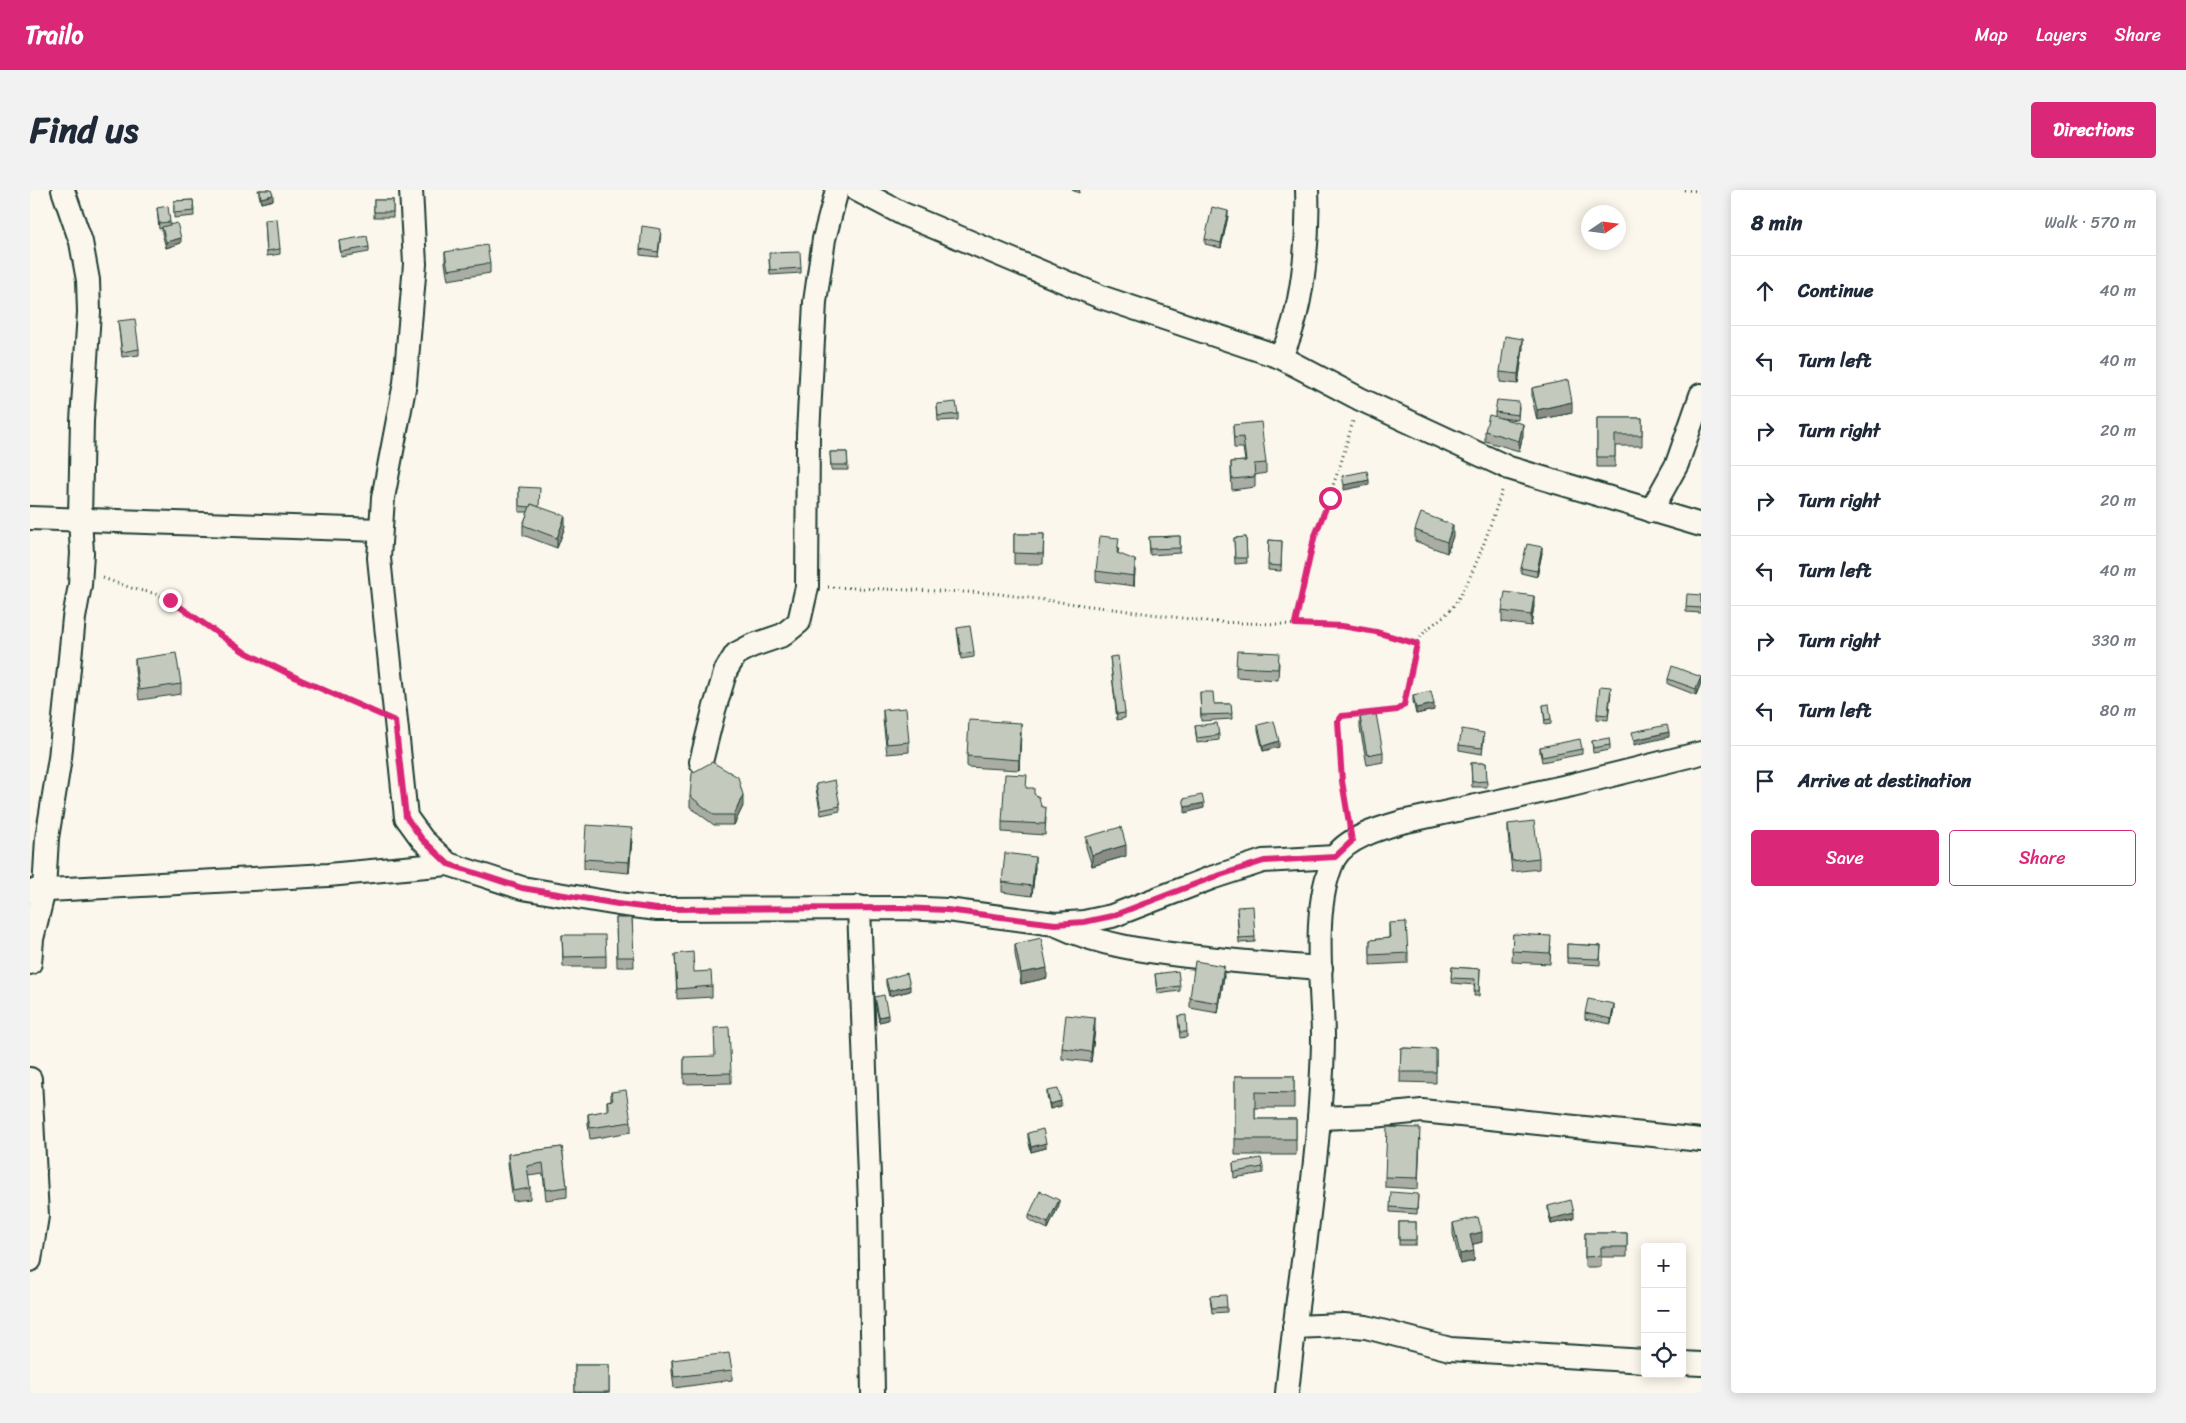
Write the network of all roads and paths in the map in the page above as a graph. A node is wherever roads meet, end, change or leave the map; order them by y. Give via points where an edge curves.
1 (63, 190) edge
2 (412, 190) edge
3 (837, 190) edge
4 (857, 190) edge
5 (1307, 190) edge
6 (1684, 190) edge
7 (1701, 191) edge
8 (1280, 358) junction
9 (1701, 395) edge
10 (1360, 399) junction
11 (1509, 468) junction
12 (1651, 511) junction
13 (30, 518) edge
14 (80, 518) junction
15 (1701, 525) edge
16 (380, 530) junction
17 (82, 553) junction
18 (807, 587) junction
19 (1295, 624) junction
20 (1417, 644) junction
21 (395, 721) junction
22 (1701, 753) edge
23 (701, 762) dead end
24 (1352, 841) junction
25 (1335, 857) junction
26 (448, 864) junction
27 (37, 890) edge
28 (859, 907) junction
29 (1055, 924) junction
30 (30, 963) edge
31 (1321, 968) junction
32 (30, 1078) edge
33 (1319, 1118) junction
34 (1701, 1140) edge
35 (30, 1260) edge
36 (1294, 1327) junction
37 (1641, 1361) edge
38 (1686, 1363) edge
39 (1701, 1364) edge
40 (873, 1393) edge
41 (1287, 1393) edge

1 - 14 street via 81,242 88,280
2 - 16 street via 415,264 407,363 386,472
3 - 18 street via 824,239 814,321 808,434
4 - 8 street via 903,214 1101,297
5 - 8 street via 1300,289 1292,329
6 - 7 path
8 - 10 street
9 - 12 street via 1677,464
10 - 11 street
10 - 19 path via 1314,538
11 - 12 street
11 - 20 path via 1466,586 1451,610 1431,626
12 - 15 street
13 - 14 street
14 - 16 street
14 - 17 street
16 - 21 street via 380,589
17 - 21 path via 93,571 101,577 170,600 243,651
17 - 27 street via 60,758
18 - 19 path via 992,593 1212,622
18 - 23 street via 799,622 783,635 736,654 726,670
19 - 20 path via 1342,626
20 - 24 path via 1404,705 1397,710 1342,716 1338,721 1342,781
21 - 26 street via 406,817 422,839
22 - 24 street via 1572,785 1431,814 1376,830
24 - 25 street
25 - 29 street via 1264,861 1112,916
25 - 31 street via 1324,883 1320,925
26 - 27 street
26 - 28 street via 522,888 657,909
27 - 30 street
28 - 29 street via 947,910
28 - 40 street
29 - 31 street via 1080,936 1159,953
31 - 33 street via 1323,1038
32 - 35 street via 37,1216
33 - 34 street via 1422,1112
33 - 36 street
36 - 37 street via 1366,1327 1450,1349
36 - 41 street
38 - 39 street

